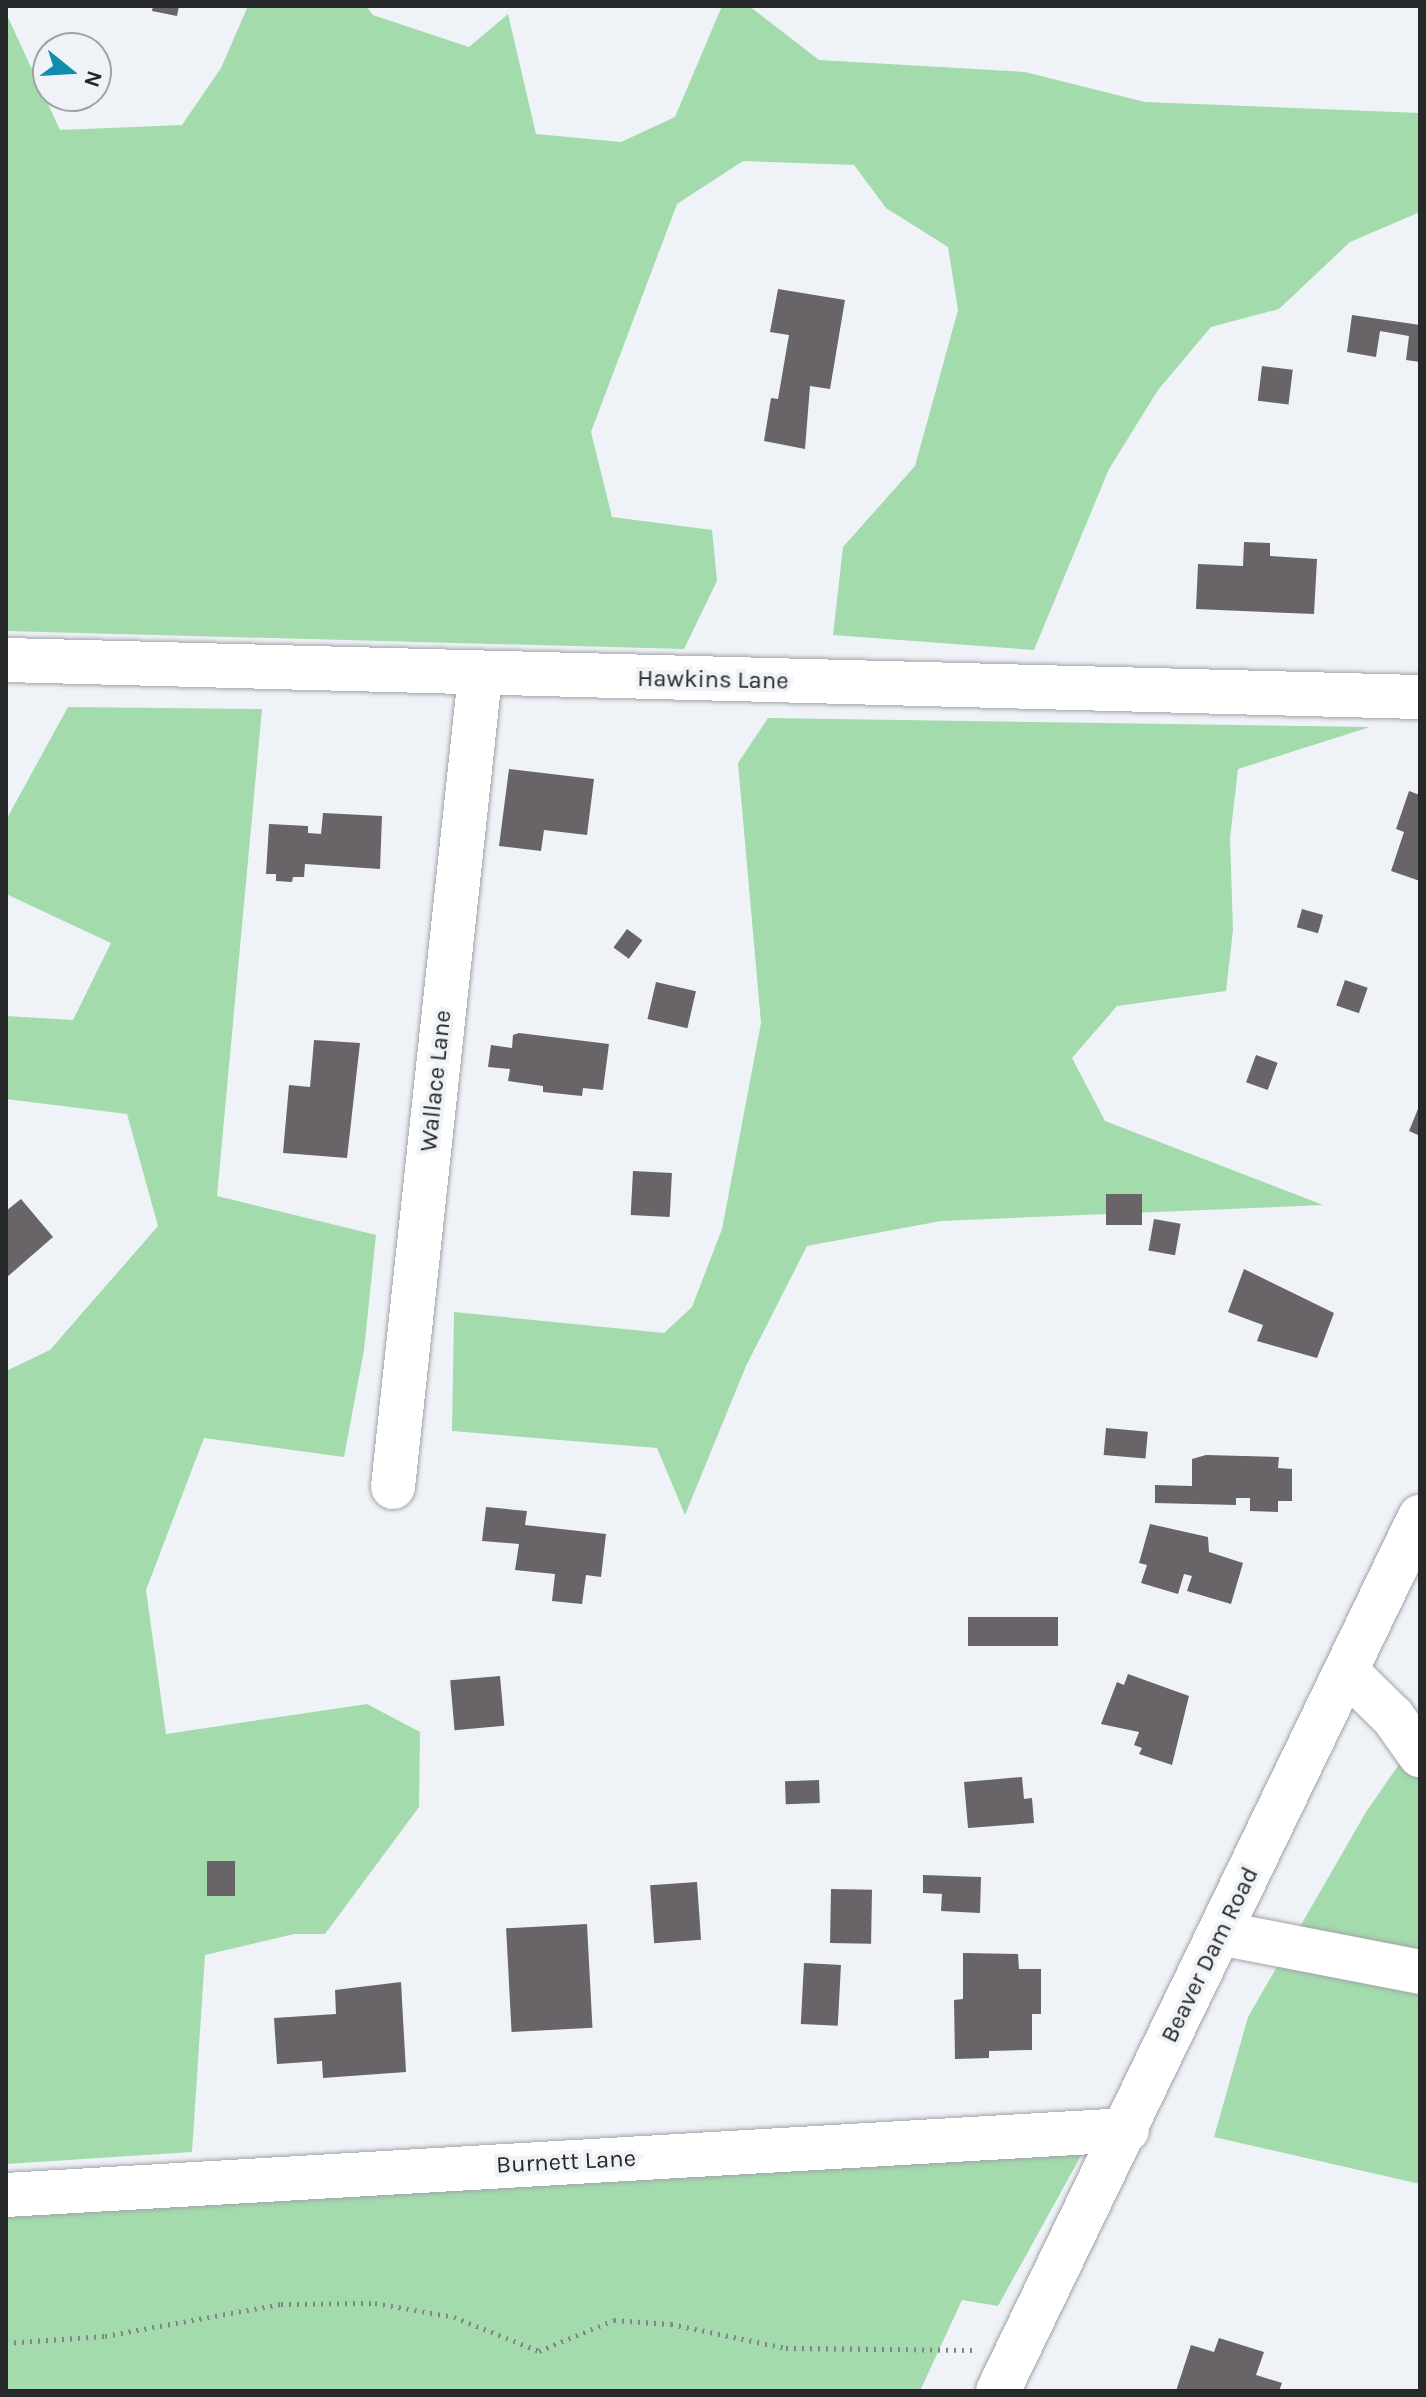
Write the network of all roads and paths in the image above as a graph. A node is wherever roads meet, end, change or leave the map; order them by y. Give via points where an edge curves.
1 (6, 660) edge
2 (480, 675) junction
3 (1420, 697) edge
4 (393, 1487) dead end
5 (1420, 1517) edge
6 (1346, 1671) junction
7 (1420, 1755) edge
8 (1220, 1933) junction
9 (1420, 1972) edge
10 (1127, 2130) junction
11 (6, 2195) edge
12 (6, 2343) edge
13 (1018, 2350) junction
14 (998, 2391) edge

1 - 2 street, Hawkins Lane
2 - 3 street, Hawkins Lane
2 - 4 street, Wallace Lane
5 - 6 street, Beaver Dam Road
6 - 7 street via 1393,1717
6 - 8 street, Beaver Dam Road
8 - 9 street via 1395,1972
8 - 10 street, Beaver Dam Road
10 - 11 street, Burnett Lane
10 - 13 street, Beaver Dam Road
12 - 13 path via 105,2336 281,2304 375,2303 454,2317 539,2351 614,2320 671,2324 786,2348
13 - 14 street, Beaver Dam Road

